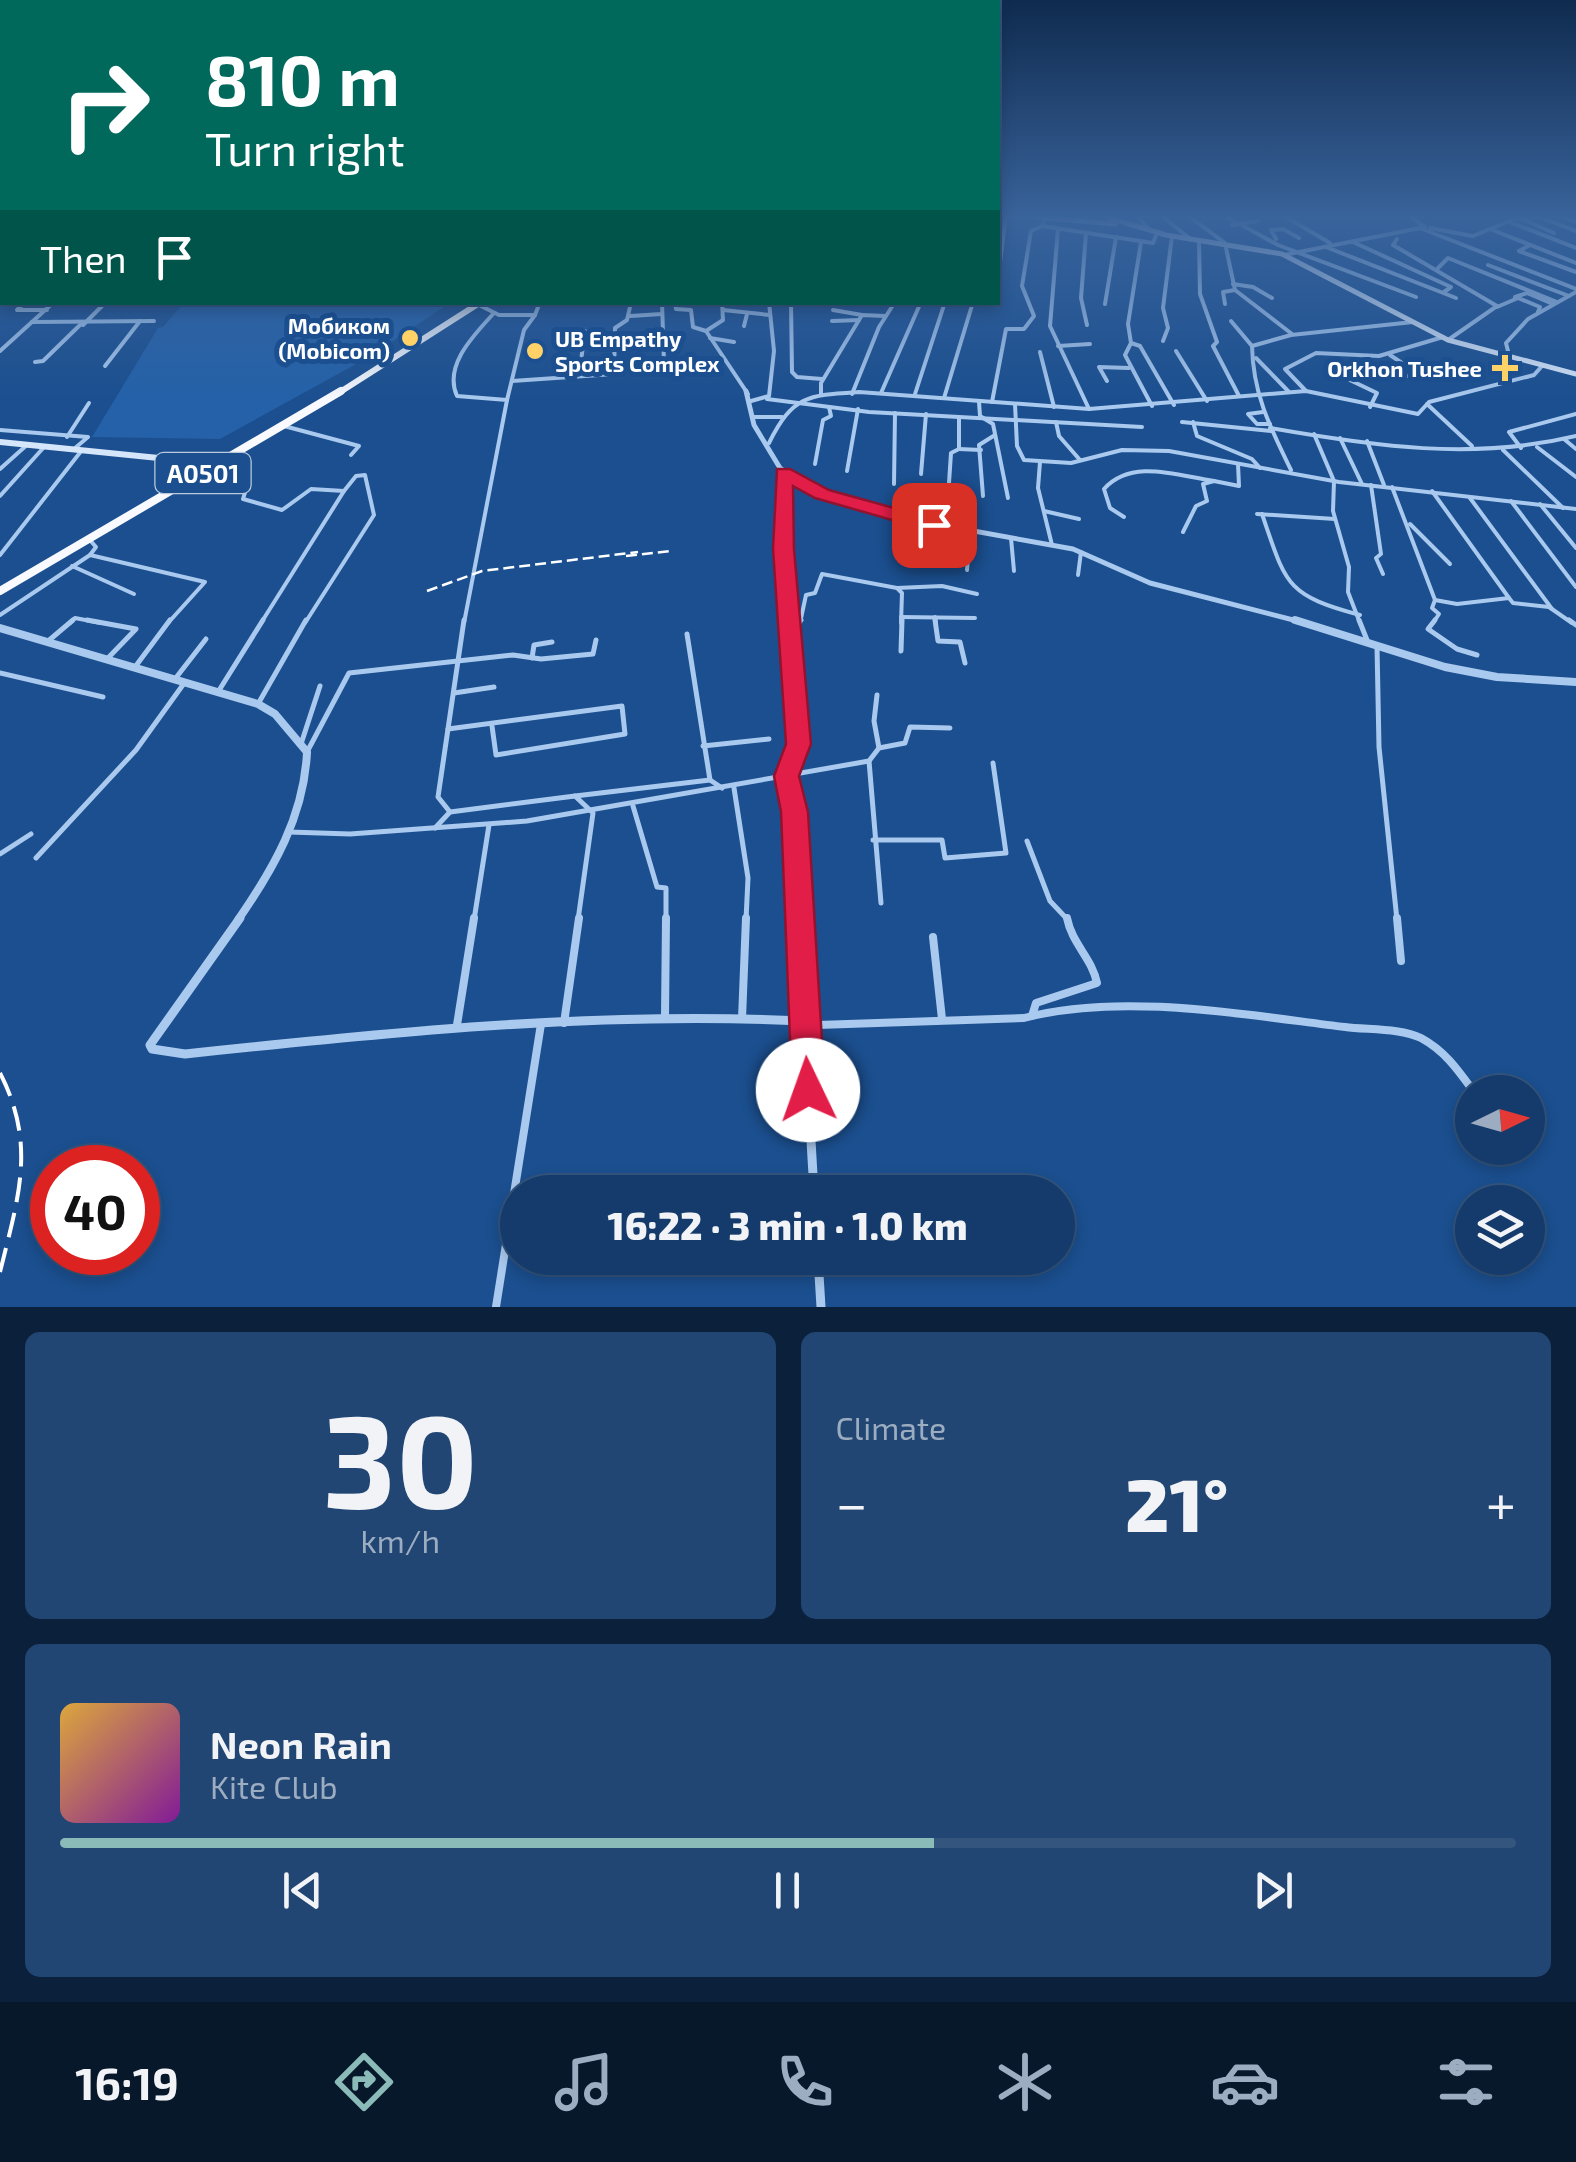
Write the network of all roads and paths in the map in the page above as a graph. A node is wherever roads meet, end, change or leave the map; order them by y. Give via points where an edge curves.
1 (1022, 278) edge
2 (1054, 278) edge
3 (1083, 278) edge
4 (1109, 278) edge
5 (1136, 278) edge
6 (1167, 278) edge
7 (1199, 278) edge
8 (1232, 278) edge
9 (1328, 278) edge
10 (1368, 278) edge
11 (1404, 278) edge
12 (1431, 278) edge
13 (1453, 278) edge
14 (1497, 278) edge
15 (1522, 278) edge
16 (1545, 278) edge
17 (1234, 287) junction
18 (1576, 291) edge
19 (1442, 293) junction
20 (1570, 296) junction
21 (1416, 297) dead end
22 (1272, 298) dead end
23 (1456, 298) dead end
24 (1518, 298) junction
25 (1555, 303) junction
26 (1105, 304) dead end
27 (1225, 304) dead end
28 (23, 305) edge
29 (51, 305) edge
30 (103, 305) edge
31 (539, 305) edge
32 (662, 305) edge
33 (675, 305) edge
34 (722, 305) edge
35 (770, 305) edge
36 (791, 305) edge
37 (893, 305) edge
38 (920, 305) edge
39 (943, 305) edge
40 (972, 305) edge
41 (478, 306) edge
42 (630, 307) dead end
43 (1497, 307) junction
44 (47, 310) junction
45 (722, 310) junction
46 (833, 310) dead end
47 (1538, 312) junction
48 (494, 313) junction
49 (536, 314) junction
50 (662, 314) junction
51 (748, 314) junction
52 (770, 314) junction
53 (629, 316) junction
54 (885, 316) junction
55 (1034, 316) junction
56 (862, 317) junction
57 (1050, 317) junction
58 (140, 321) junction
59 (154, 321) dead end
60 (832, 321) dead end
61 (1230, 321) dead end
62 (32, 322) junction
63 (1413, 322) junction
64 (82, 325) junction
65 (1088, 325) dead end
66 (744, 326) dead end
67 (585, 331) dead end
68 (706, 331) junction
69 (1292, 334) junction
70 (710, 338) junction
71 (1446, 339) junction
72 (1163, 341) dead end
73 (734, 342) dead end
74 (1132, 343) junction
75 (1090, 344) dead end
76 (1057, 346) junction
77 (1252, 346) junction
78 (1176, 350) dead end
79 (0, 351) edge
80 (1040, 352) dead end
81 (1388, 354) junction
82 (1255, 357) junction
83 (1511, 358) junction
84 (35, 362) dead end
85 (106, 366) dead end
86 (1542, 366) junction
87 (1129, 368) junction
88 (1334, 372) dead end
89 (614, 374) junction
90 (1576, 374) edge
91 (579, 376) junction
92 (1408, 376) dead end
93 (823, 379) junction
94 (512, 381) junction
95 (1107, 381) dead end
96 (1289, 392) junction
97 (1306, 392) junction
98 (881, 393) junction
99 (822, 394) junction
100 (852, 394) junction
101 (1257, 394) junction
102 (915, 395) junction
103 (924, 396) junction
104 (1238, 396) junction
105 (944, 398) junction
106 (767, 399) junction
107 (507, 400) junction
108 (751, 401) junction
109 (1207, 401) junction
110 (798, 402) junction
111 (979, 402) junction
112 (992, 402) junction
113 (89, 403) dead end
114 (1015, 404) junction
115 (1426, 404) junction
116 (1174, 405) junction
117 (1152, 406) junction
118 (1370, 406) junction
119 (829, 407) junction
120 (1054, 408) junction
121 (858, 409) junction
122 (1089, 410) junction
123 (1263, 412) junction
124 (895, 413) junction
125 (923, 414) junction
126 (1576, 414) edge
127 (980, 416) junction
128 (753, 417) junction
129 (782, 417) junction
130 (959, 417) junction
131 (1017, 420) junction
132 (1056, 422) junction
133 (1182, 422) dead end
134 (1193, 422) junction
135 (284, 426) junction
136 (1142, 427) dead end
137 (1270, 428) junction
138 (0, 430) edge
139 (1314, 434) junction
140 (995, 435) junction
141 (1576, 436) edge
142 (68, 437) junction
143 (1340, 438) junction
144 (1564, 439) junction
145 (1516, 440) junction
146 (1367, 441) junction
147 (0, 442) edge
148 (768, 443) junction
149 (28, 444) junction
150 (45, 446) junction
151 (1537, 447) junction
152 (1474, 448) junction
153 (1504, 448) junction
154 (1521, 448) junction
155 (958, 449) junction
156 (1576, 449) edge
157 (78, 450) junction
158 (980, 450) junction
159 (351, 455) dead end
160 (1080, 460) junction
161 (1040, 462) junction
162 (218, 464) junction
163 (815, 464) dead end
164 (1238, 464) junction
165 (1260, 468) junction
166 (0, 469) edge
167 (847, 471) dead end
168 (1294, 472) junction
169 (784, 473) junction
170 (921, 474) dead end
171 (1576, 477) edge
172 (1214, 481) junction
173 (1334, 481) junction
174 (186, 483) junction
175 (894, 484) dead end
176 (1362, 484) junction
177 (1371, 485) junction
178 (1389, 486) junction
179 (344, 490) junction
180 (1432, 491) junction
181 (0, 496) edge
182 (983, 496) dead end
183 (1468, 496) junction
184 (1008, 498) dead end
185 (930, 499) dead end
186 (1511, 500) junction
187 (1540, 504) junction
188 (1563, 508) junction
189 (1576, 509) edge
190 (1044, 511) junction
191 (1124, 517) dead end
192 (1335, 519) junction
193 (1080, 520) dead end
194 (1407, 523) junction
195 (934, 525) junction
196 (970, 532) junction
197 (1183, 532) dead end
198 (1012, 538) junction
199 (89, 539) junction
200 (1052, 545) junction
201 (1576, 548) edge
202 (1081, 552) junction
203 (925, 554) dead end
204 (0, 555) edge
205 (90, 555) junction
206 (1450, 564) dead end
207 (72, 566) junction
208 (966, 570) dead end
209 (1014, 571) dead end
210 (1384, 574) dead end
211 (1078, 575) dead end
212 (1576, 587) edge
213 (897, 588) junction
214 (0, 591) edge
215 (134, 594) dead end
216 (977, 594) dead end
217 (1509, 598) junction
218 (1435, 600) junction
219 (1552, 609) junction
220 (1360, 614) junction
221 (0, 615) edge
222 (902, 617) junction
223 (935, 617) junction
224 (975, 618) dead end
225 (788, 625) junction
226 (1576, 625) edge
227 (0, 628) edge
228 (686, 634) dead end
229 (206, 639) dead end
230 (596, 640) dead end
231 (1367, 640) junction
232 (47, 642) junction
233 (552, 642) dead end
234 (1377, 643) junction
235 (901, 651) dead end
236 (1477, 656) dead end
237 (532, 658) junction
238 (107, 660) junction
239 (456, 660) junction
240 (965, 663) dead end
241 (135, 667) junction
242 (0, 674) edge
243 (180, 680) junction
244 (1576, 682) edge
245 (320, 686) dead end
246 (494, 687) dead end
247 (218, 692) junction
248 (454, 693) junction
249 (877, 695) dead end
250 (103, 697) dead end
251 (258, 704) junction
252 (492, 726) junction
253 (448, 728) junction
254 (950, 728) dead end
255 (768, 739) dead end
256 (703, 746) junction
257 (304, 748) junction
258 (879, 748) junction
259 (870, 761) junction
260 (992, 763) dead end
261 (786, 776) junction
262 (710, 780) junction
263 (734, 788) junction
264 (724, 790) junction
265 (575, 796) junction
266 (632, 806) junction
267 (594, 813) junction
268 (448, 815) junction
269 (489, 826) junction
270 (454, 828) junction
271 (434, 830) junction
272 (289, 832) junction
273 (31, 834) dead end
274 (872, 840) junction
275 (1027, 841) dead end
276 (0, 854) edge
277 (36, 858) dead end
278 (881, 903) dead end
279 (933, 938) dead end
280 (1401, 961) dead end
281 (665, 1016) junction
282 (1032, 1016) junction
283 (742, 1018) junction
284 (942, 1020) junction
285 (804, 1021) junction
286 (564, 1023) junction
287 (542, 1024) junction
288 (458, 1025) junction
289 (1465, 1075) edge
290 (813, 1175) edge
291 (819, 1275) edge
292 (496, 1307) edge
293 (821, 1307) edge

1 - 55 street
2 - 57 street
3 - 65 street
4 - 26 street
5 - 74 street via 1128,324
6 - 72 street
7 - 104 street via 1213,346
8 - 17 street
9 - 63 main road
10 - 21 street
11 - 19 street
12 - 19 street via 1451,287
13 - 43 street
14 - 25 street
15 - 20 street
16 - 18 street
17 - 22 street via 1254,287
17 - 27 street via 1223,292
17 - 69 street
18 - 20 street
19 - 23 street
20 - 25 street
24 - 25 street via 1527,293
24 - 43 street
24 - 47 street
25 - 47 street
28 - 44 street via 17,310
29 - 44 street
30 - 64 street
31 - 49 street
32 - 50 street
33 - 68 street via 691,310 692,327
34 - 45 street
35 - 52 street
36 - 93 street via 792,372
37 - 54 street
38 - 98 street
39 - 102 street
40 - 105 street
41 - 48 street
41 - 135 highway, A0501
42 - 53 street
43 - 71 street
44 - 62 street
45 - 51 street
45 - 68 street via 723,320
46 - 56 street
47 - 83 street via 1508,338
48 - 49 street
48 - 107 street via 463,347 452,394
49 - 94 street via 524,330
50 - 53 street
50 - 89 street via 667,361
51 - 52 street
51 - 66 street
52 - 106 street via 774,351
53 - 89 street via 615,328
54 - 56 street
54 - 100 street
55 - 57 street
55 - 112 street via 1024,329 1006,329
56 - 60 street
56 - 93 street
57 - 76 street
58 - 59 street
58 - 64 street
58 - 85 street
61 - 77 street
62 - 64 street
62 - 79 street
63 - 69 street
63 - 71 main road
64 - 84 street
67 - 91 street
68 - 70 street
69 - 77 street
70 - 73 street
70 - 108 street
71 - 81 street
71 - 83 main road
74 - 87 street via 1125,352
74 - 116 street
75 - 76 street
76 - 122 street
77 - 82 street
78 - 109 street
80 - 120 street
81 - 92 street via 1420,375
81 - 97 street via 1304,356 1286,369
82 - 96 street
82 - 101 street
83 - 86 main road
86 - 90 main road
86 - 115 street via 1532,375
87 - 95 street via 1099,367
87 - 117 street
88 - 118 street via 1377,393
89 - 91 street
91 - 94 street
93 - 99 street
94 - 107 street
96 - 97 street
96 - 101 street
97 - 118 street
98 - 100 street
98 - 102 street
99 - 100 street
99 - 110 street
101 - 104 street
101 - 123 street
102 - 103 street
103 - 105 street
103 - 125 street
104 - 109 street
105 - 111 street
106 - 108 street
106 - 110 street
107 - 239 street
108 - 128 street
109 - 116 street
110 - 119 street
110 - 129 street
111 - 112 street
111 - 127 street
112 - 114 street
113 - 142 street
114 - 120 street
114 - 131 street
115 - 118 street via 1418,414
115 - 152 street
116 - 117 street
117 - 122 street
119 - 121 street
119 - 163 street
120 - 122 street
121 - 124 street
121 - 167 street
123 - 137 street
123 - 137 street via 1248,414
124 - 125 street
124 - 175 street
125 - 130 street
125 - 170 street
126 - 145 street via 1509,432
127 - 130 street
127 - 131 street
127 - 140 street via 994,424
128 - 129 street
128 - 148 street
129 - 148 street
130 - 155 street
131 - 132 street
131 - 161 street via 1021,459
132 - 136 street
132 - 160 street
133 - 134 street
134 - 137 street
134 - 165 street via 1197,436
135 - 159 street via 359,446
135 - 162 highway, A0501
137 - 139 street
137 - 168 street
138 - 142 street
139 - 143 street
139 - 173 street
140 - 158 street
140 - 184 street
141 - 144 street
142 - 157 street via 88,437
143 - 146 street
143 - 176 street
144 - 151 street
144 - 156 street
145 - 153 street
145 - 154 street
146 - 152 street
146 - 178 street
147 - 149 main road
148 - 169 street
149 - 150 main road
149 - 166 street
150 - 157 main road
150 - 181 street
151 - 154 street
151 - 171 street
152 - 153 street
153 - 154 street
153 - 188 street
155 - 158 street
155 - 185 street via 949,462 948,498
157 - 162 main road
157 - 204 street
158 - 182 street
160 - 161 street
160 - 164 street via 1141,450
161 - 190 street
162 - 174 highway, A0501
164 - 165 street
164 - 172 street via 1239,486
165 - 168 street
168 - 173 street
169 - 195 street via 822,494
169 - 225 street
172 - 191 street via 1151,471 1121,475 1104,489 1110,508
172 - 197 street via 1203,484 1207,501 1196,506
173 - 176 street
173 - 192 street
174 - 179 street via 226,474 248,483 243,498 282,510 311,489
174 - 199 highway, A0501
176 - 177 street
177 - 178 street
177 - 210 street via 1381,554 1376,558
178 - 180 street
178 - 194 street
179 - 247 street
179 - 251 street via 365,475 374,516
180 - 183 street
180 - 217 street
183 - 186 street
183 - 219 street
186 - 187 street
186 - 212 street
187 - 188 street
187 - 201 street
188 - 189 street
190 - 193 street
190 - 200 street
192 - 220 street via 1350,599
192 - 220 street via 1260,514 1291,591 1302,600
194 - 206 street
194 - 218 street
195 - 196 street
195 - 203 street
196 - 198 street
196 - 208 street
198 - 200 street
198 - 209 street
199 - 205 street via 96,548
199 - 214 highway, A0501
200 - 202 street
202 - 211 street
202 - 231 street via 1144,581
205 - 207 street
205 - 241 street via 205,582
207 - 215 street
207 - 221 street
213 - 216 street via 922,584
213 - 222 street
213 - 225 street via 822,574 815,593 806,595 800,622
217 - 218 street
217 - 219 street
218 - 236 street via 1432,608 1439,614 1428,629
219 - 226 street
220 - 231 street
222 - 223 street
222 - 235 street
223 - 224 street
223 - 240 street via 938,641 960,642
225 - 261 street via 799,744
227 - 232 street
228 - 256 street
229 - 243 street
230 - 237 street via 593,654
231 - 234 street
232 - 238 street
232 - 238 street via 75,618 136,629
233 - 237 street via 534,644
234 - 244 street via 1477,674
234 - 280 street via 1379,747
237 - 239 street
238 - 241 street
239 - 248 street
239 - 257 street via 346,674
241 - 243 street
242 - 250 street
243 - 247 street
243 - 277 street via 136,750
245 - 257 street
246 - 248 street
247 - 251 street
248 - 253 street
249 - 258 street
251 - 257 street
252 - 252 street via 622,706 625,720 624,734 496,755
252 - 253 street
253 - 268 street via 438,793
254 - 258 street via 910,727 905,742
255 - 256 street
256 - 262 street
257 - 272 street via 306,781
258 - 259 street
259 - 261 street
259 - 274 street
260 - 274 street via 1006,854 945,858 942,840
261 - 263 street
261 - 285 street via 794,812
262 - 264 street
262 - 265 street
263 - 264 street
263 - 283 street via 748,878
264 - 266 street
265 - 267 street
265 - 268 street
266 - 267 street
266 - 281 street via 656,888 666,888
267 - 269 street
267 - 286 street
268 - 270 street
268 - 271 street
269 - 270 street
269 - 288 street
270 - 271 street
271 - 272 street
272 - 288 street via 270,872 152,1048 185,1054
273 - 276 street
274 - 278 street
275 - 282 street via 1050,900 1068,916 1071,937 1097,975 1097,983 1083,992 1036,1004
279 - 284 street
281 - 283 street
281 - 286 street
282 - 284 street
282 - 289 street via 1117,1006 1403,1033 1435,1045
283 - 285 street
284 - 285 street via 818,1026
285 - 290 street
286 - 287 street
287 - 288 street
287 - 292 street
291 - 293 street

